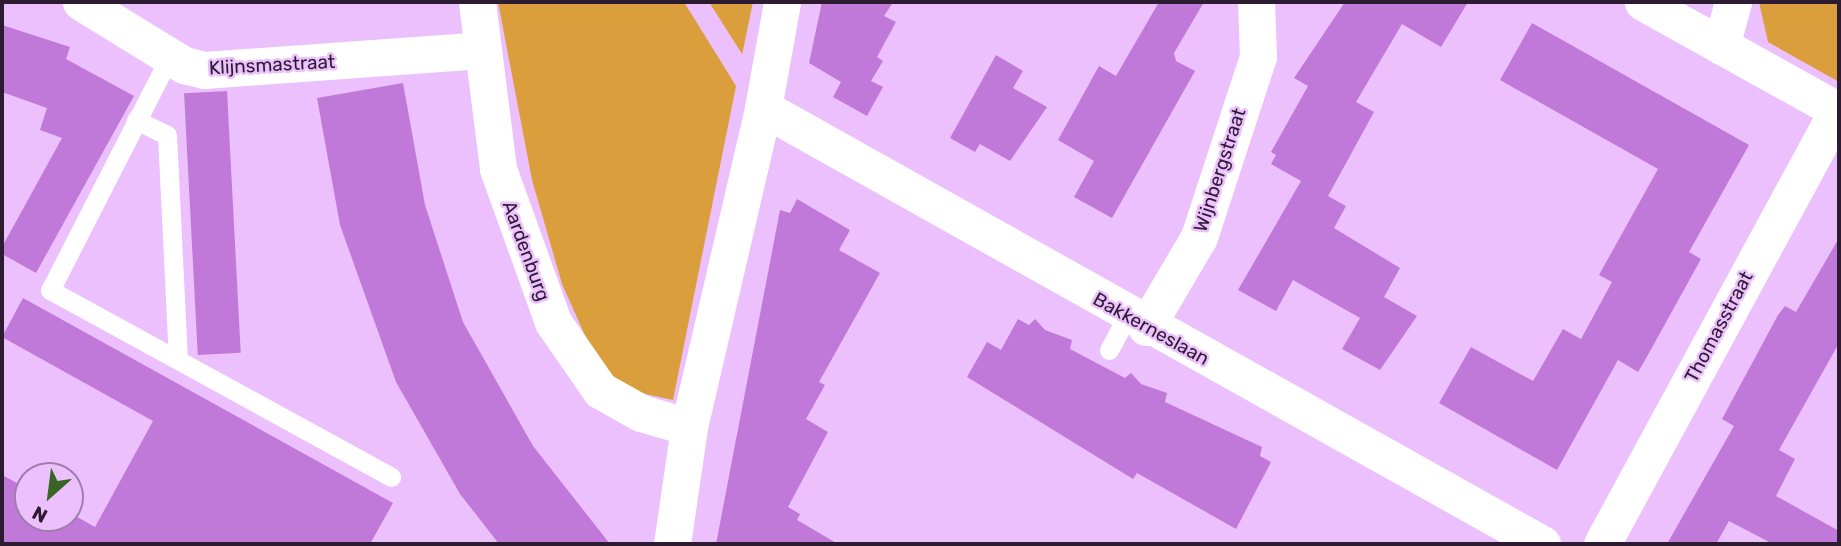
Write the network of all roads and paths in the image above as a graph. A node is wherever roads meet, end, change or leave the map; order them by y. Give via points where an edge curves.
1 (81, 2) edge
2 (477, 2) edge
3 (782, 2) edge
4 (1256, 2) edge
5 (1643, 2) edge
6 (1732, 2) edge
7 (1721, 46) junction
8 (481, 50) junction
9 (170, 56) junction
10 (763, 108) junction
11 (1838, 109) edge
12 (136, 120) junction
13 (1136, 321) junction
14 (1109, 350) dead end
15 (178, 360) junction
16 (689, 427) junction
17 (391, 477) dead end
18 (672, 544) edge
19 (1542, 544) edge
20 (1602, 544) edge

1 - 9 street, Klijnsmastraat
2 - 8 street, Aardenburg
3 - 10 street
4 - 13 street, Wijnbergstraat via 1258,56 1199,237
5 - 7 street
6 - 7 street
7 - 11 street
8 - 9 street, Klijnsmastraat via 220,71 204,70
8 - 16 street, Aardenburg via 498,169 553,322 600,390 641,413
9 - 12 lane
10 - 13 street, Bakkerneslaan
10 - 16 street
11 - 20 street, Thomasstraat
12 - 15 lane via 167,135
12 - 15 lane via 50,290
13 - 14 lane
13 - 19 street, Bakkerneslaan
15 - 17 lane
16 - 18 street

